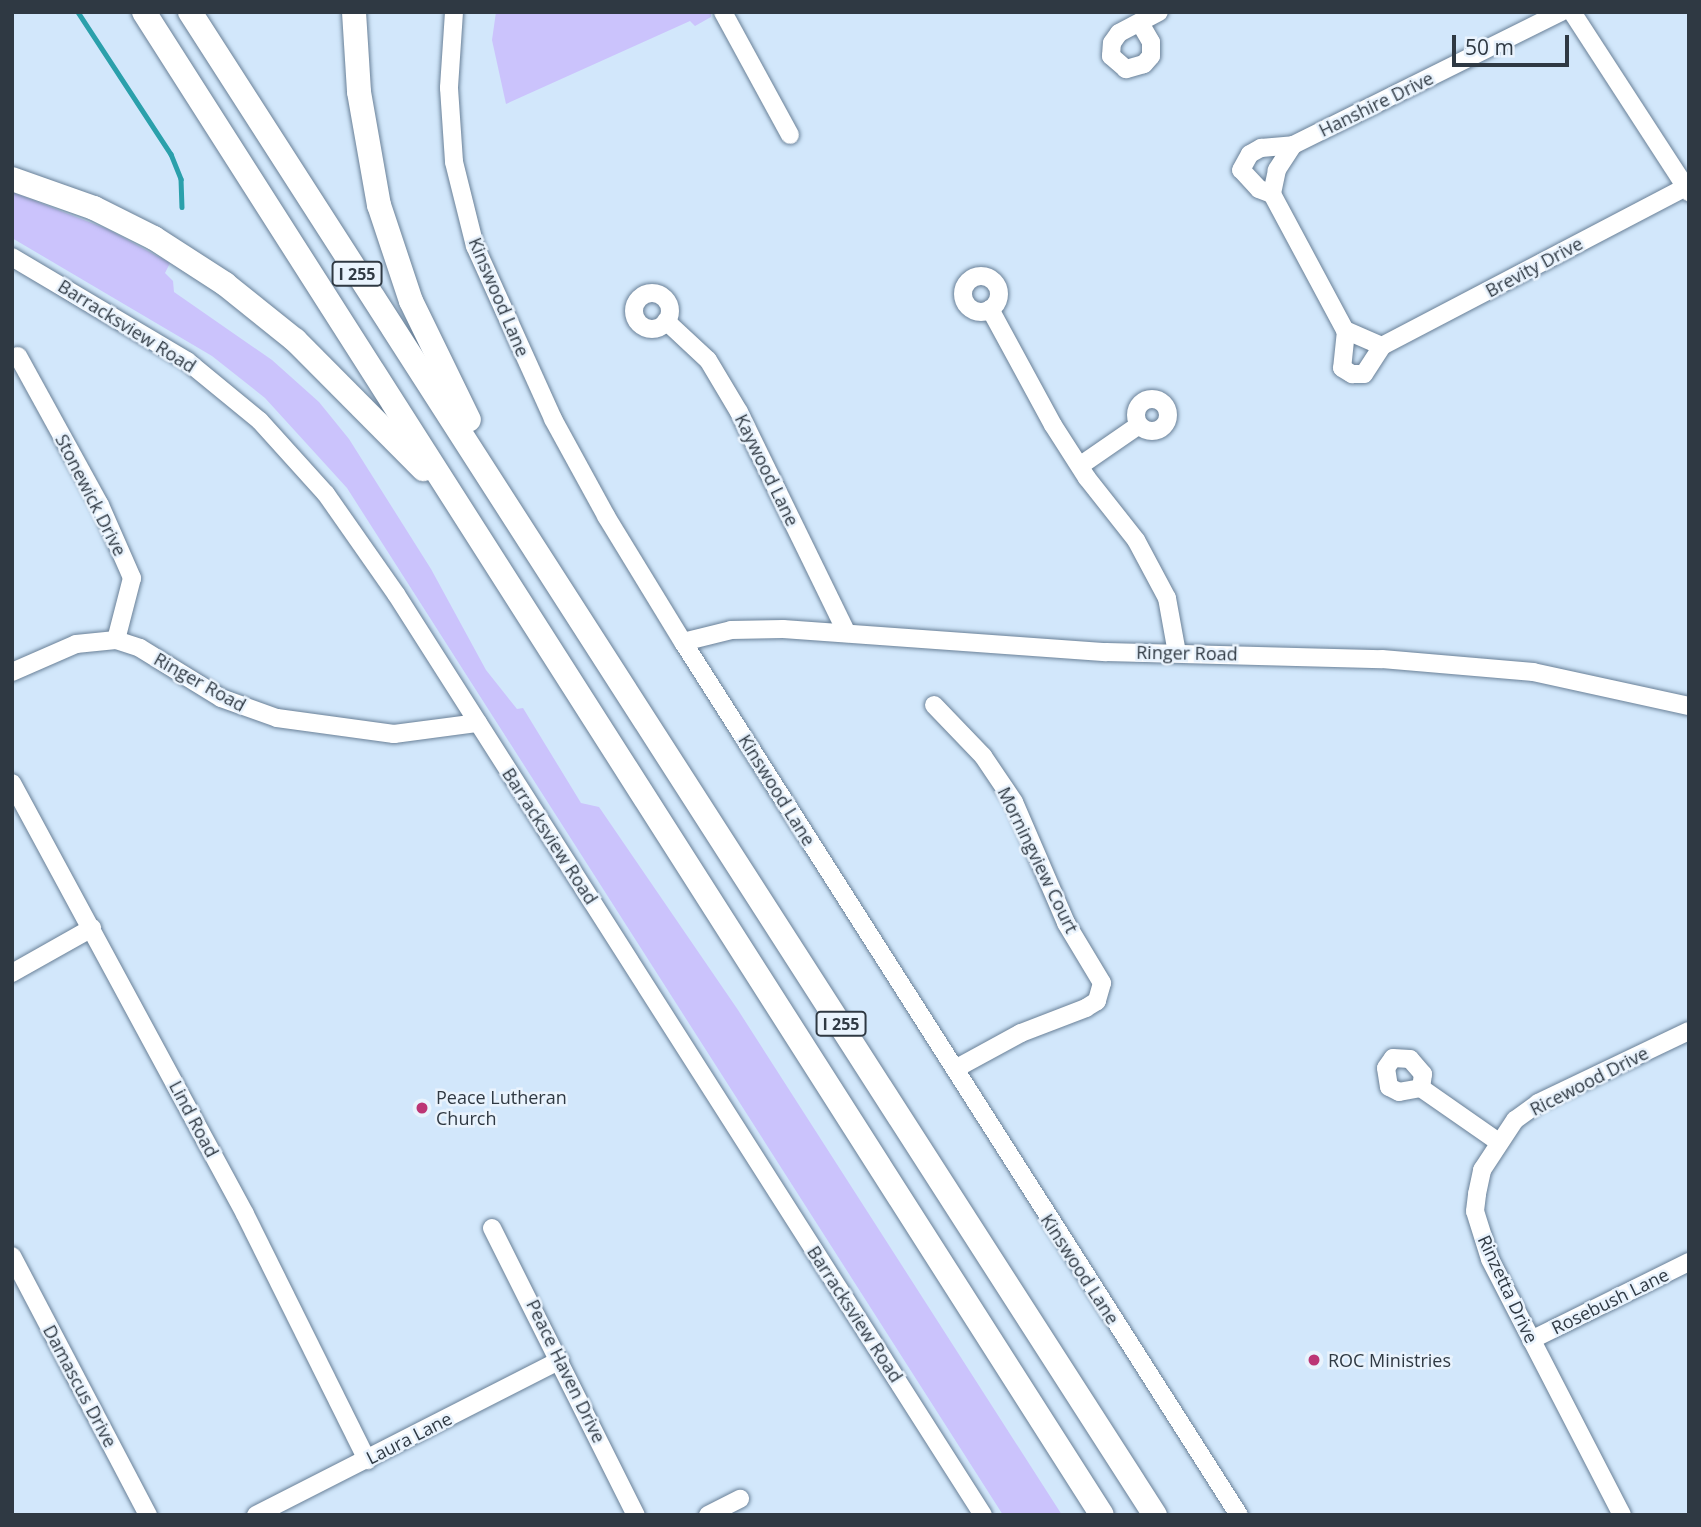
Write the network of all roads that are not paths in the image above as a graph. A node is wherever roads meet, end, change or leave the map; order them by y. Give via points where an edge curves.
1 (144, 12) edge
2 (190, 12) edge
3 (354, 12) edge
4 (454, 12) edge
5 (723, 12) edge
6 (1159, 12) edge
7 (1561, 12) edge
8 (1572, 12) edge
9 (1140, 23) dead end
10 (790, 135) dead end
11 (1293, 145) junction
12 (12, 179) edge
13 (1687, 190) edge
14 (1272, 194) junction
15 (12, 257) edge
16 (990, 309) dead end
17 (666, 321) dead end
18 (1346, 331) junction
19 (1382, 346) junction
20 (18, 356) dead end
21 (1139, 425) dead end
22 (1081, 465) junction
23 (457, 504) junction
24 (527, 533) junction
25 (847, 632) junction
26 (116, 640) junction
27 (683, 642) junction
28 (1177, 653) junction
29 (12, 672) edge
30 (933, 705) dead end
31 (1689, 706) edge
32 (478, 723) junction
33 (12, 783) edge
34 (92, 928) junction
35 (12, 973) edge
36 (1689, 1031) edge
37 (955, 1069) junction
38 (1421, 1088) dead end
39 (1497, 1141) junction
40 (492, 1228) dead end
41 (12, 1256) edge
42 (1689, 1262) edge
43 (1531, 1340) junction
44 (560, 1360) junction
45 (367, 1460) junction
46 (740, 1499) dead end
47 (148, 1515) edge
48 (256, 1515) edge
49 (636, 1515) edge
50 (708, 1515) edge
51 (983, 1515) edge
52 (1102, 1515) edge
53 (1155, 1515) edge
54 (1238, 1515) edge
55 (1622, 1515) edge

1 - 23 highway, I 255
2 - 24 highway, I 255
3 - 24 highway via 367,150 398,264 435,354
4 - 27 street, Kinswood Lane via 449,88 454,162 475,246 553,419
5 - 10 street
6 - 9 street
7 - 11 street, Hanshire Drive
8 - 13 street
11 - 14 street via 1277,170
11 - 14 street via 1261,148 1250,154 1241,170 1259,189
12 - 23 highway via 114,217 225,284 295,340
13 - 19 street, Brevity Drive
14 - 18 street
15 - 32 street, Barracksview Road via 179,356 268,430 353,529
16 - 22 street via 1053,425
17 - 25 street, Kaywood Lane via 708,360
18 - 19 street
18 - 19 street, Brevity Drive via 1342,368 1352,374 1364,374
20 - 26 street, Stonewick Drive via 100,505 132,578
21 - 22 street
22 - 28 street via 1136,540 1167,598
23 - 52 highway, I 255
24 - 53 highway, I 255
25 - 27 street, Ringer Road via 731,630
25 - 28 street, Ringer Road
26 - 29 street, Ringer Road via 76,644
26 - 32 street, Ringer Road via 140,648 221,698 277,718 394,734
27 - 37 street, Kinswood Lane
28 - 31 street, Ringer Road via 1368,658 1501,668
30 - 37 street, Morningview Court via 984,756 1014,802 1066,923 1102,983 1097,1001 1086,1008 1021,1033
32 - 51 street, Barracksview Road
33 - 34 street, Lind Road
34 - 35 street
34 - 45 street, Lind Road via 245,1214
36 - 39 street, Ricewood Drive via 1538,1103
37 - 54 street, Kinswood Lane
38 - 39 street
39 - 43 street, Rinzetta Drive via 1482,1170 1475,1211 1490,1259
40 - 44 street, Peace Haven Drive
41 - 47 street, Damascus Drive
42 - 43 street, Rosebush Lane
43 - 55 street, Rinzetta Drive
44 - 45 street, Laura Lane
44 - 49 street, Peace Haven Drive
45 - 48 street, Laura Lane
46 - 50 street

